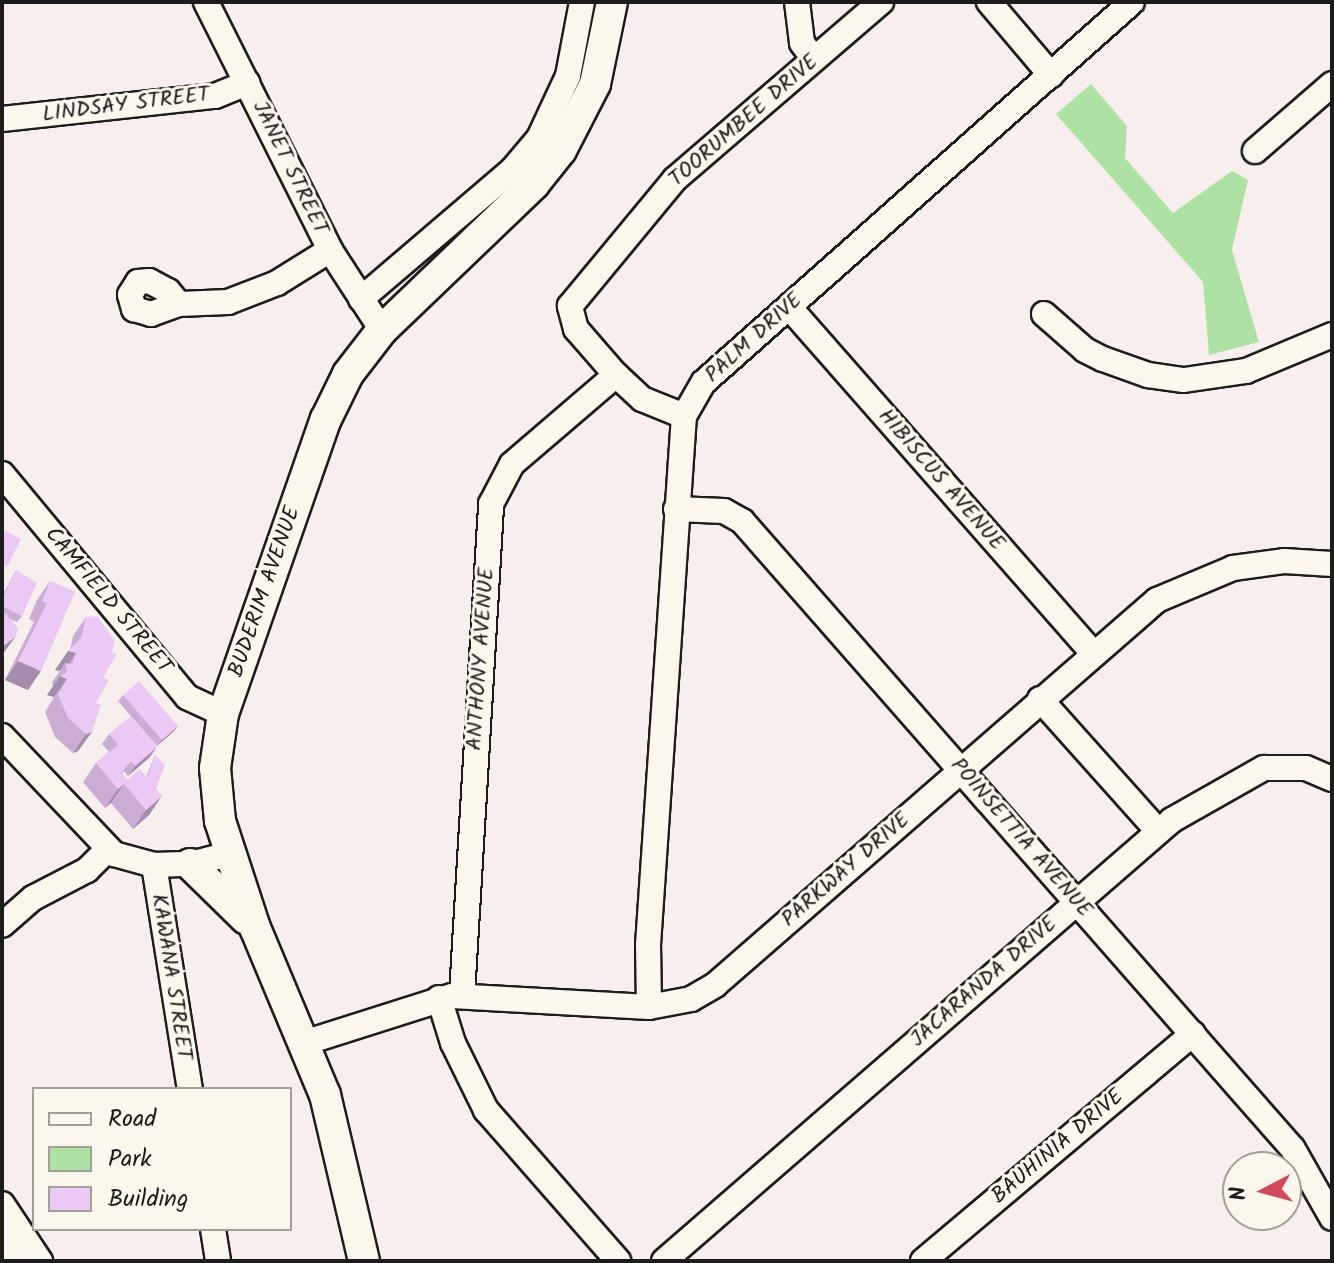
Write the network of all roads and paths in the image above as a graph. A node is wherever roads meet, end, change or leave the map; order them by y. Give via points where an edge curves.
1 (206, 2) edge
2 (582, 2) edge
3 (612, 2) edge
4 (797, 2) edge
5 (881, 2) edge
6 (989, 2) edge
7 (1132, 2) edge
8 (814, 59) junction
9 (1051, 75) junction
10 (248, 83) junction
11 (1332, 84) edge
12 (2, 119) edge
13 (1255, 151) dead end
14 (330, 250) junction
15 (361, 299) junction
16 (179, 304) dead end
17 (789, 307) junction
18 (1044, 314) dead end
19 (382, 330) junction
20 (1332, 335) edge
21 (616, 375) junction
22 (684, 416) junction
23 (2, 474) edge
24 (676, 509) junction
25 (1332, 564) edge
26 (1093, 653) junction
27 (1040, 699) junction
28 (223, 714) junction
29 (2, 736) edge
30 (960, 769) junction
31 (1332, 779) edge
32 (1157, 830) junction
33 (107, 850) junction
34 (229, 854) junction
35 (190, 864) junction
36 (154, 865) junction
37 (69, 883) junction
38 (1076, 901) junction
39 (2, 906) edge
40 (2, 925) edge
41 (255, 928) junction
42 (451, 997) junction
43 (649, 1007) junction
44 (1193, 1034) junction
45 (307, 1042) junction
46 (190, 1087) edge
47 (2, 1204) edge
48 (1332, 1218) edge
49 (213, 1231) edge
50 (2, 1240) edge
51 (17, 1261) edge
52 (40, 1261) edge
53 (218, 1261) edge
54 (364, 1261) edge
55 (618, 1261) edge
56 (664, 1261) edge
57 (923, 1261) edge

1 - 10 street, JANET STREET
2 - 15 street via 568,76 539,138 513,169
3 - 19 main road, BUDERIM AVENUE via 595,84 561,150 534,184
4 - 8 street via 802,43
5 - 8 street, TOORUMBEE DRIVE
6 - 9 street
7 - 9 street, PALM DRIVE
8 - 21 street, TOORUMBEE DRIVE via 675,179 573,300 572,322
9 - 17 street, PALM DRIVE
10 - 12 street, LINDSAY STREET via 215,96
10 - 14 street, JANET STREET
11 - 13 street
14 - 15 street, JANET STREET
14 - 16 street via 245,298
15 - 19 street, JANET STREET
17 - 22 street, PALM DRIVE via 704,382
17 - 26 street, HIBISCUS AVENUE
18 - 20 street via 1094,355 1148,375 1184,380 1246,371
19 - 28 main road, BUDERIM AVENUE via 348,374 326,419
21 - 22 street, TOORUMBEE DRIVE via 642,399
21 - 42 street, ANTHONY AVENUE via 512,464 491,504
22 - 24 street, PALM DRIVE
23 - 28 street, CAMFIELD STREET via 187,697
24 - 30 street, POINSETTIA AVENUE via 724,511 739,517
24 - 43 street, PALM DRIVE via 648,945
25 - 26 street, PARKWAY DRIVE via 1260,563 1204,577 1157,600
26 - 27 street, PARKWAY DRIVE
27 - 30 street, PARKWAY DRIVE
27 - 32 street
28 - 34 main road, BUDERIM AVENUE via 215,791
29 - 33 street
30 - 38 street, POINSETTIA AVENUE
30 - 43 street, PARKWAY DRIVE via 715,985 679,1004
31 - 32 street, JACARANDA DRIVE via 1306,768 1264,768
32 - 38 street, JACARANDA DRIVE
33 - 36 street
33 - 37 street
34 - 35 street
34 - 41 main road, BUDERIM AVENUE
35 - 36 street
35 - 41 main road
36 - 46 street, KAWANA STREET
37 - 39 street via 30,888
37 - 40 street via 33,898
38 - 44 street, POINSETTIA AVENUE
38 - 56 street, JACARANDA DRIVE
41 - 45 main road, BUDERIM AVENUE
42 - 43 street, PARKWAY DRIVE
42 - 45 street, PARKWAY DRIVE
42 - 55 street via 453,1043 486,1110
44 - 48 street, POINSETTIA AVENUE via 1293,1149
44 - 57 street, BAUHINIA DRIVE
45 - 54 main road, BUDERIM AVENUE via 325,1095
47 - 52 street
49 - 53 street
50 - 51 street

